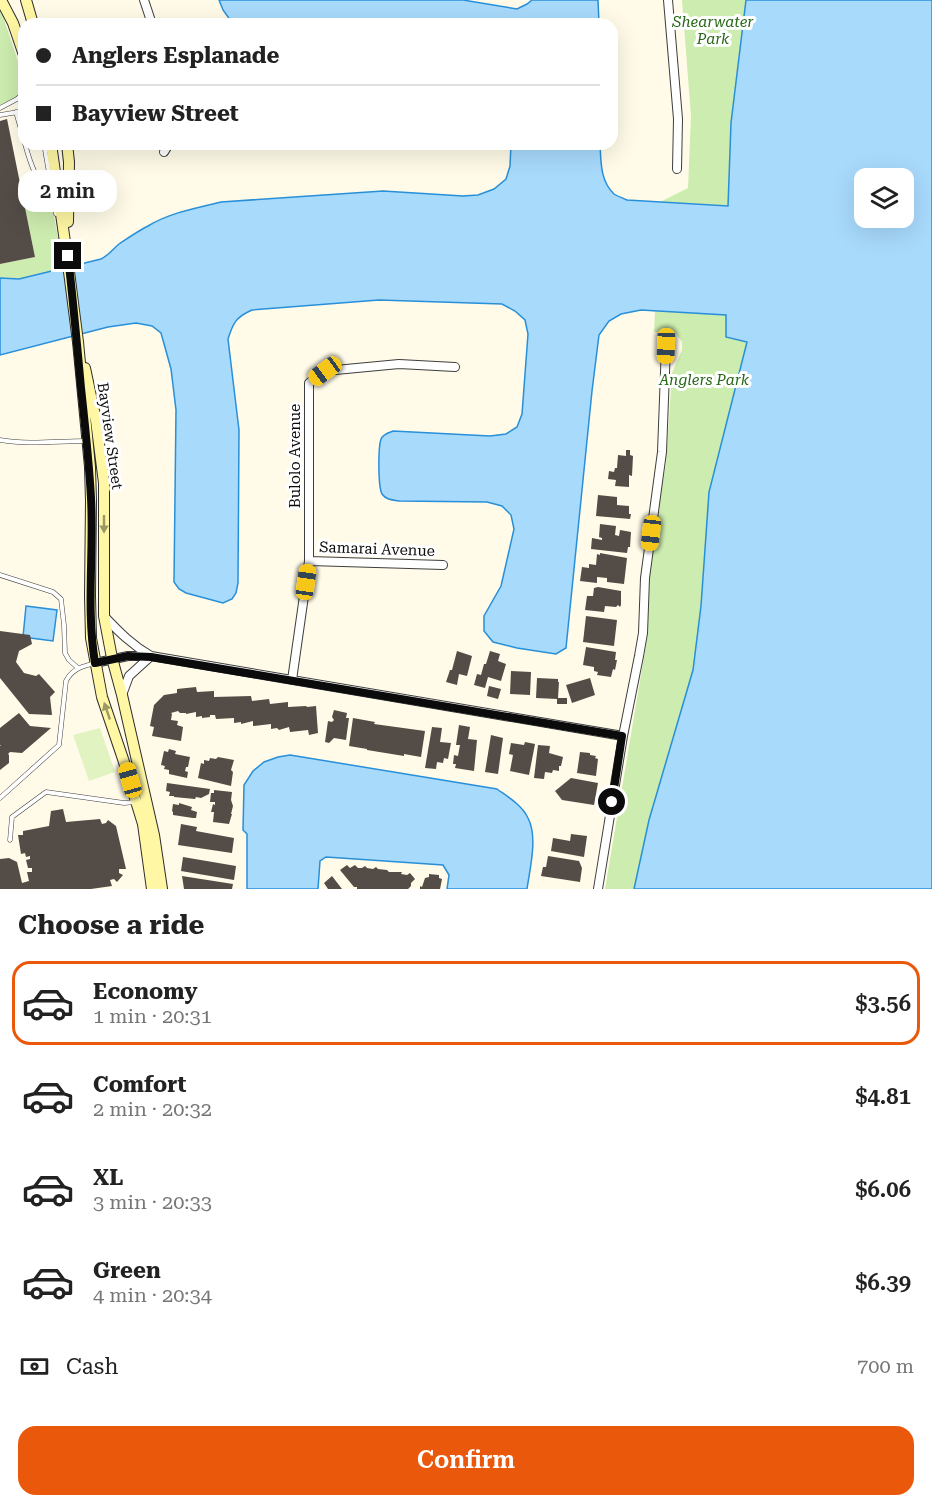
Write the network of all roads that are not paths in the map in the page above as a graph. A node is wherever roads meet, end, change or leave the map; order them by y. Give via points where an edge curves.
1 (1, 0) edge
2 (26, 0) edge
3 (144, 0) edge
4 (668, 0) edge
5 (31, 18) edge
6 (150, 18) edge
7 (18, 39) edge
8 (18, 99) edge
9 (0, 108) edge
10 (16, 112) joint
11 (0, 115) edge
12 (18, 120) edge
13 (27, 150) edge
14 (45, 150) edge
15 (52, 150) edge
16 (68, 150) edge
17 (677, 169) dead end
18 (54, 200) junction
19 (65, 240) junction
20 (68, 256) junction
21 (78, 342) junction
22 (666, 346) dead end
23 (455, 367) dead end
24 (99, 439) junction
25 (0, 440) edge
26 (87, 441) junction
27 (309, 561) junction
28 (443, 565) dead end
29 (0, 574) edge
30 (104, 616) junction
31 (151, 657) junction
32 (112, 658) junction
33 (95, 663) junction
34 (78, 668) junction
35 (292, 680) junction
36 (122, 695) junction
37 (130, 736) junction
38 (622, 736) junction
39 (117, 740) junction
40 (0, 798) edge
41 (141, 801) junction
42 (10, 840) dead end
43 (152, 889) edge
44 (162, 889) edge
45 (598, 889) edge

1 - 7 main road
2 - 5 main road
3 - 6 street
4 - 17 street via 678,119
8 - 9 lane
10 - 11 lane
10 - 12 lane
13 - 18 lane via 36,176
14 - 18 lane
15 - 19 main road, Bayview Street
16 - 20 main road, Bayview Street
18 - 19 lane
19 - 20 main road, Bayview Street
20 - 21 main road, Bayview Street
21 - 24 main road, Bayview Street
21 - 26 main road, Bayview Street
22 - 38 street via 662,452 645,578 643,633
23 - 27 street, Bulolo Avenue via 399,364 325,371 309,383
24 - 26 street
24 -> 30 main road, Bayview Street via 104,483
25 - 26 lane
26 - 33 main road, Bayview Street via 90,611
27 - 28 street, Samarai Avenue
27 - 35 street, Bulolo Avenue
29 - 34 lane via 54,592 61,599 65,653
30 - 31 street via 121,635
30 - 32 main road, Bayview Street
31 - 32 street
31 - 35 street
31 - 36 street via 129,676
32 - 33 street
32 - 36 main road, Bayview Street
33 - 34 lane
39 -> 33 main road, Bayview Street
34 - 40 lane via 66,681 59,745
35 - 38 street
36 - 37 main road, Bayview Street
37 - 39 main road
37 - 41 main road, Bayview Street
38 - 45 street
39 - 41 main road, Bayview Street
41 - 42 lane via 124,803 46,792 12,817
41 - 43 main road, Bayview Street
41 - 44 main road, Bayview Street via 154,835

